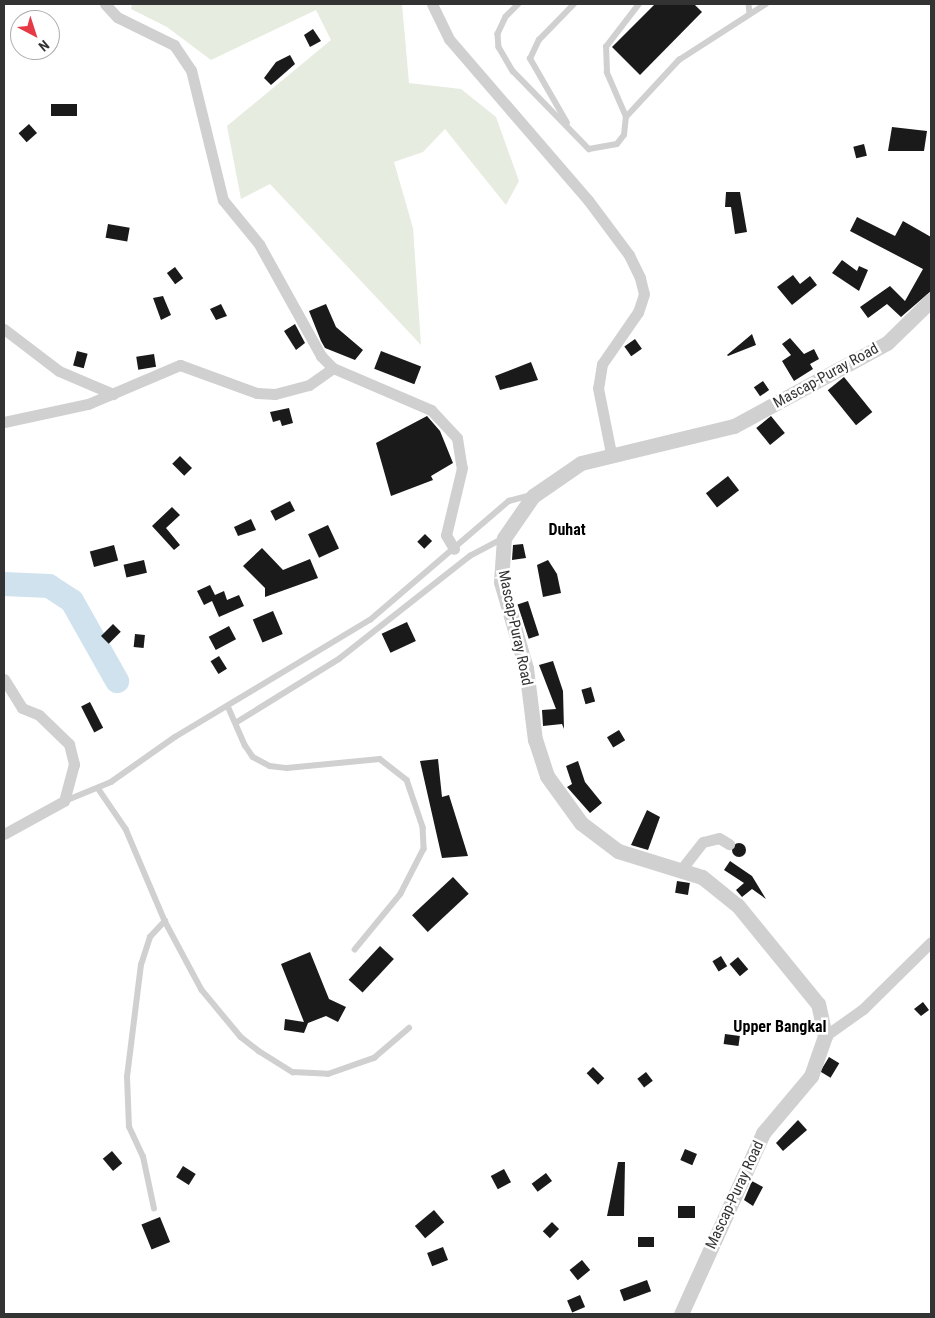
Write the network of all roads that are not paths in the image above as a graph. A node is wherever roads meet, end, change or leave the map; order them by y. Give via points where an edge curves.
1 (105, 4) edge
2 (432, 4) edge
3 (519, 4) edge
4 (574, 4) edge
5 (639, 4) edge
6 (749, 4) edge
7 (766, 4) edge
8 (750, 13) junction
9 (626, 117) junction
10 (580, 141) junction
11 (931, 300) edge
12 (4, 329) edge
13 (333, 368) junction
14 (113, 394) junction
15 (4, 422) edge
16 (611, 453) junction
17 (533, 496) junction
18 (504, 538) junction
19 (454, 549) junction
20 (4, 679) edge
21 (228, 706) junction
22 (237, 722) junction
23 (98, 788) junction
24 (64, 802) junction
25 (4, 834) edge
26 (730, 844) dead end
27 (680, 871) junction
28 (164, 921) junction
29 (931, 942) edge
30 (355, 950) dead end
31 (409, 1028) dead end
32 (825, 1036) junction
33 (154, 1209) dead end
34 (681, 1314) edge

1 - 13 street via 117,17 174,45 191,70 223,200 259,244 313,345
2 - 16 street via 449,39 599,214 640,278 644,294 638,312 602,364 598,388
3 - 10 lane via 502,26 499,47 513,71
4 - 10 lane via 539,40 530,59 550,99
5 - 9 lane via 606,47 607,73
6 - 8 lane
7 - 8 lane
8 - 9 lane via 679,60
9 - 10 lane via 617,144 589,149
11 - 16 street, Mascap-Puray Road via 887,343 761,413 716,430
12 - 14 street via 59,371
13 - 14 street via 309,385 275,394 257,393 180,365
13 - 19 street via 431,410 458,438 462,468 446,535
14 - 15 street
16 - 17 street, Mascap-Puray Road via 581,463
17 - 18 street, Mascap-Puray Road
17 - 19 lane via 526,493 509,501
18 - 22 lane via 470,556 339,659
18 - 27 street, Mascap-Puray Road via 501,582 526,668 534,740 547,776 581,823 618,851
19 - 21 lane via 370,620
20 - 24 street via 22,708 39,715 68,744 74,764
21 - 22 lane
21 - 23 lane
22 - 30 lane via 249,751 270,766 287,768 380,759 407,780 423,826 424,849 401,894
23 - 24 lane
23 - 28 lane via 126,829
24 - 25 street
26 - 27 street via 719,838 703,842
27 - 32 street, Mascap-Puray Road via 702,877 744,913 818,1004
28 - 31 lane via 202,990 231,1025 259,1051 292,1072 328,1074 346,1070 387,1050
28 - 33 lane via 150,936 141,965 127,1077 128,1127 142,1157
29 - 32 street via 863,1009
32 - 34 street, Mascap-Puray Road via 811,1076 763,1133

